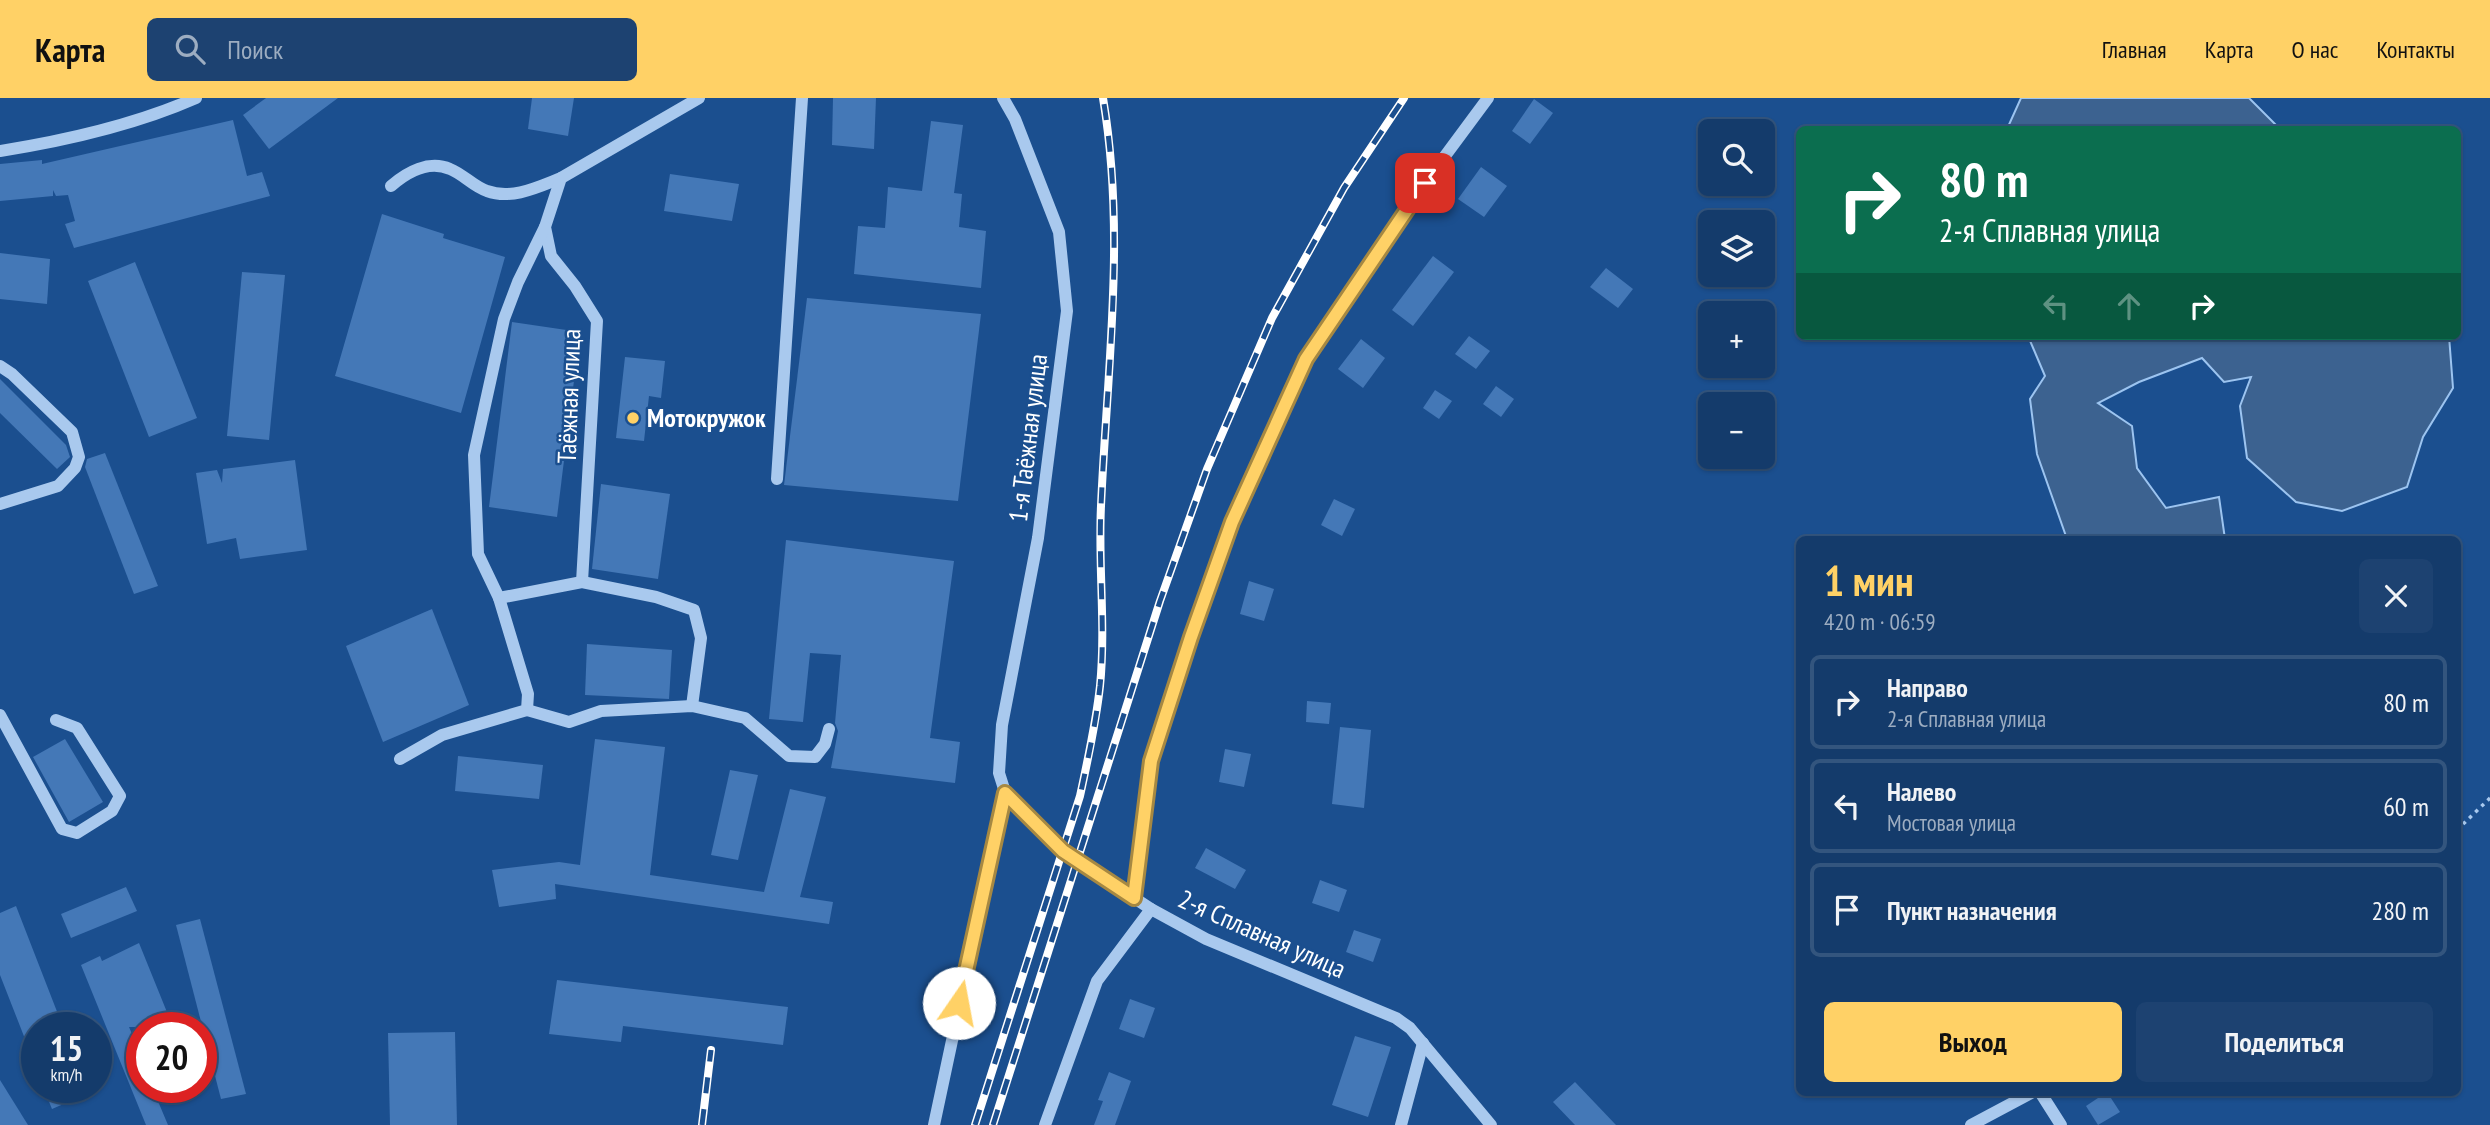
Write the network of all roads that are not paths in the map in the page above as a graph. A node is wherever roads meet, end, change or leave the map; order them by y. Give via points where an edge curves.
1 (196, 98) edge
2 (699, 98) edge
3 (802, 98) edge
4 (1003, 98) edge
5 (1488, 98) edge
6 (0, 151) edge
7 (561, 178) junction
8 (391, 186) dead end
9 (545, 227) junction
10 (0, 366) edge
11 (777, 479) dead end
12 (0, 504) edge
13 (582, 582) junction
14 (499, 598) junction
15 (692, 706) junction
16 (527, 710) junction
17 (0, 715) edge
18 (56, 720) dead end
19 (829, 729) dead end
20 (400, 759) dead end
21 (1005, 793) junction
22 (1134, 898) junction
23 (1151, 909) junction
24 (1423, 1043) junction
25 (2026, 1096) edge
26 (2043, 1096) edge
27 (933, 1125) edge
28 (1045, 1125) edge
29 (1401, 1125) edge
30 (1491, 1125) edge
31 (1971, 1125) edge
32 (2061, 1125) edge

1 - 6 street via 113,125
2 - 7 street
3 - 11 street
4 - 21 street, 1-я Таёжная улица via 1059,232 1068,312 1038,538 1002,725 999,773
5 - 22 street via 1306,359 1232,522 1151,761
7 - 8 street via 523,193 489,192 451,169 428,166 404,174
7 - 9 street
9 - 13 street, Таёжная улица via 551,256 597,321
9 - 14 street via 504,318 474,455 478,554
10 - 12 street via 72,432 79,457 58,486
13 - 14 street
13 - 15 street via 694,610 701,638
14 - 16 street via 528,694
15 - 16 street via 601,711 569,722
15 - 19 street via 745,719 789,756 815,757
16 - 20 street via 442,735
17 - 18 street via 62,829 78,832 113,811 120,796 77,728
21 - 22 street, 2-я Сплавная улица via 1063,851
21 - 27 street
22 - 23 street, 2-я Сплавная улица
23 - 24 street, 2-я Сплавная улица via 1206,940 1396,1018
23 - 28 street via 1097,981
24 - 29 street
24 - 30 street, 2-я Сплавная улица
25 - 31 street
26 - 32 street

